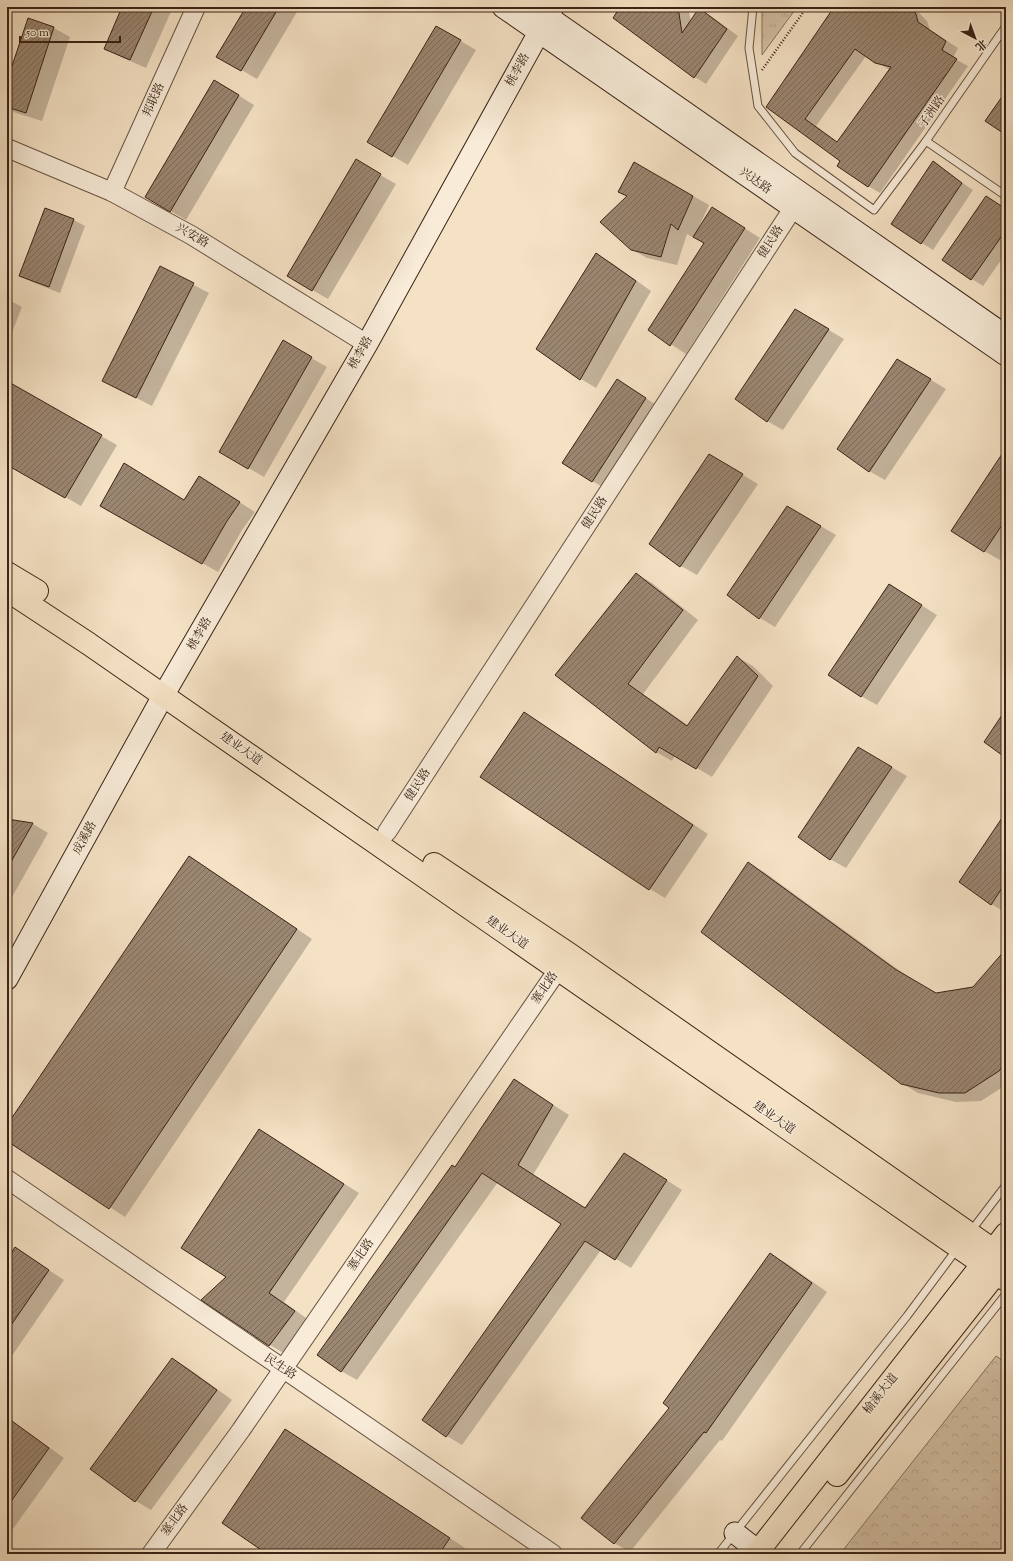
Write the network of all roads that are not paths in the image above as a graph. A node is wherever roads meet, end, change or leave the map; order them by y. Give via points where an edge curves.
1 (196, 7) edge
2 (503, 7) edge
3 (753, 7) edge
4 (544, 15) edge
5 (1006, 26) edge
6 (926, 141) junction
7 (7, 148) edge
8 (112, 192) junction
9 (1006, 196) edge
10 (798, 201) junction
11 (1006, 336) edge
12 (367, 344) junction
13 (1006, 355) edge
14 (7, 573) edge
15 (7, 590) edge
16 (167, 690) junction
17 (387, 832) junction
18 (564, 962) junction
19 (7, 979) edge
20 (7, 1179) edge
21 (1006, 1185) edge
22 (964, 1240) junction
23 (1000, 1260) edge
24 (1006, 1294) edge
25 (283, 1369) junction
26 (735, 1533) junction
27 (762, 1553) edge
28 (151, 1554) edge
29 (553, 1554) edge
30 (718, 1554) edge
31 (800, 1554) edge

1 - 8 street, 邦联路
2 - 4 main road, 兴达路
3 - 6 lane, 子洲路 via 749,48 758,106 795,152 874,210
4 - 10 main road, 兴达路
4 - 12 main road, 桃李路
5 - 6 lane, 子洲路
6 - 9 lane
7 - 8 street, 兴安路
8 - 12 street, 兴安路 via 191,235
10 - 11 main road, 兴达路
10 - 13 main road, 兴达路
10 - 17 street, 健民路
12 - 16 main road, 桃李路
14 - 16 main road, 建业大道 via 97,631
15 - 16 main road, 建业大道 via 89,644
16 - 17 main road, 建业大道
16 - 18 main road, 建业大道
16 - 19 main road, 成溪路
17 - 18 main road, 建业大道
18 - 22 main road, 建业大道
18 - 25 street, 塞北路
20 - 25 street, 民生路
21 - 22 lane
22 - 23 main road, 建业大道
22 - 26 lane
23 - 27 main road, 榆溪大道
24 - 31 lane
25 - 28 street, 塞北路
25 - 29 street, 民生路
26 - 27 main road
26 - 30 lane

